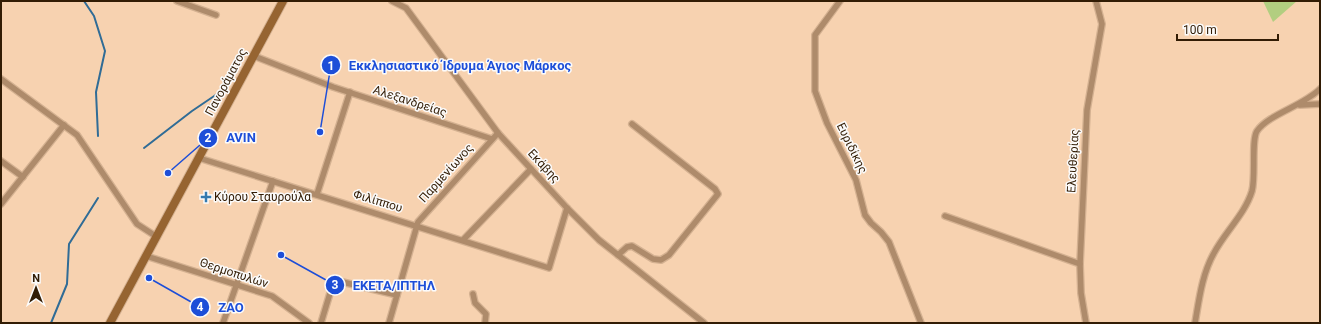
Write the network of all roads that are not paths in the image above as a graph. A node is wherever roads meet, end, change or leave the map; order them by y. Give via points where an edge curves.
1 (177, 1) edge
2 (283, 1) edge
3 (392, 1) edge
4 (840, 1) edge
5 (1096, 1) edge
6 (216, 15) dead end
7 (254, 56) junction
8 (1, 79) edge
9 (1320, 89) edge
10 (350, 92) junction
11 (1320, 104) edge
12 (1299, 105) junction
13 (632, 124) dead end
14 (64, 125) junction
15 (498, 133) junction
16 (492, 139) junction
17 (199, 158) junction
18 (1, 161) edge
19 (531, 169) junction
20 (23, 177) junction
21 (273, 180) junction
22 (317, 194) junction
23 (1, 204) edge
24 (568, 208) junction
25 (945, 216) dead end
26 (417, 225) junction
27 (157, 237) junction
28 (463, 240) junction
29 (618, 255) junction
30 (146, 256) junction
31 (1080, 264) junction
32 (236, 285) junction
33 (473, 294) dead end
34 (397, 295) junction
35 (110, 323) edge
36 (223, 323) edge
37 (309, 323) edge
38 (321, 323) edge
39 (389, 323) edge
40 (484, 323) edge
41 (704, 323) edge
42 (921, 323) edge
43 (1086, 323) edge
44 (1195, 323) edge

1 - 6 street
2 - 7 main road, Πανοράματος
3 - 15 street, Εκάβης via 406,8
4 - 42 street, Ευριδίκης via 815,36 815,91 827,123 856,180 865,215 889,242
5 - 31 street, Ελευθερίας via 1102,24 1087,110
7 - 10 street, Αλεξανδρείας
7 - 17 main road, Πανοράματος
8 - 14 street
9 - 12 street
10 - 16 street, Αλεξανδρείας
10 - 22 street
11 - 12 street
12 - 44 street via 1266,122 1257,132 1254,140 1255,172 1251,193 1209,262
13 - 29 street via 718,194 669,255 661,260 653,259 632,246
14 - 20 street
14 - 27 street via 80,139 137,224
15 - 16 street, Παρμενίωνος
15 - 19 street, Εκάβης
16 - 26 street, Παρμενίωνος via 422,216
17 - 21 street, Φιλίππου
17 - 27 main road, Πανοράματος
18 - 20 street
19 - 24 street, Εκάβης
19 - 28 street
20 - 23 street
21 - 22 street, Φιλίππου
21 - 32 street
22 - 26 street, Φιλίππου
24 - 28 street, Φιλίππου via 549,268
24 - 29 street, Εκάβης via 599,240
25 - 31 street
26 - 28 street, Φιλίππου
26 - 34 street, Παρμενίωνος
27 - 30 main road, Πανοράματος
29 - 41 street, Εκάβης
30 - 32 street, Θερμοπυλών
30 - 35 main road, Πανοράματος
31 - 43 street, Ελευθερίας
32 - 36 street
32 - 37 street, Θερμοπυλών via 276,298
33 - 40 street via 475,303 486,314
34 - 38 street via 334,280
34 - 39 street, Παρμενίωνος

